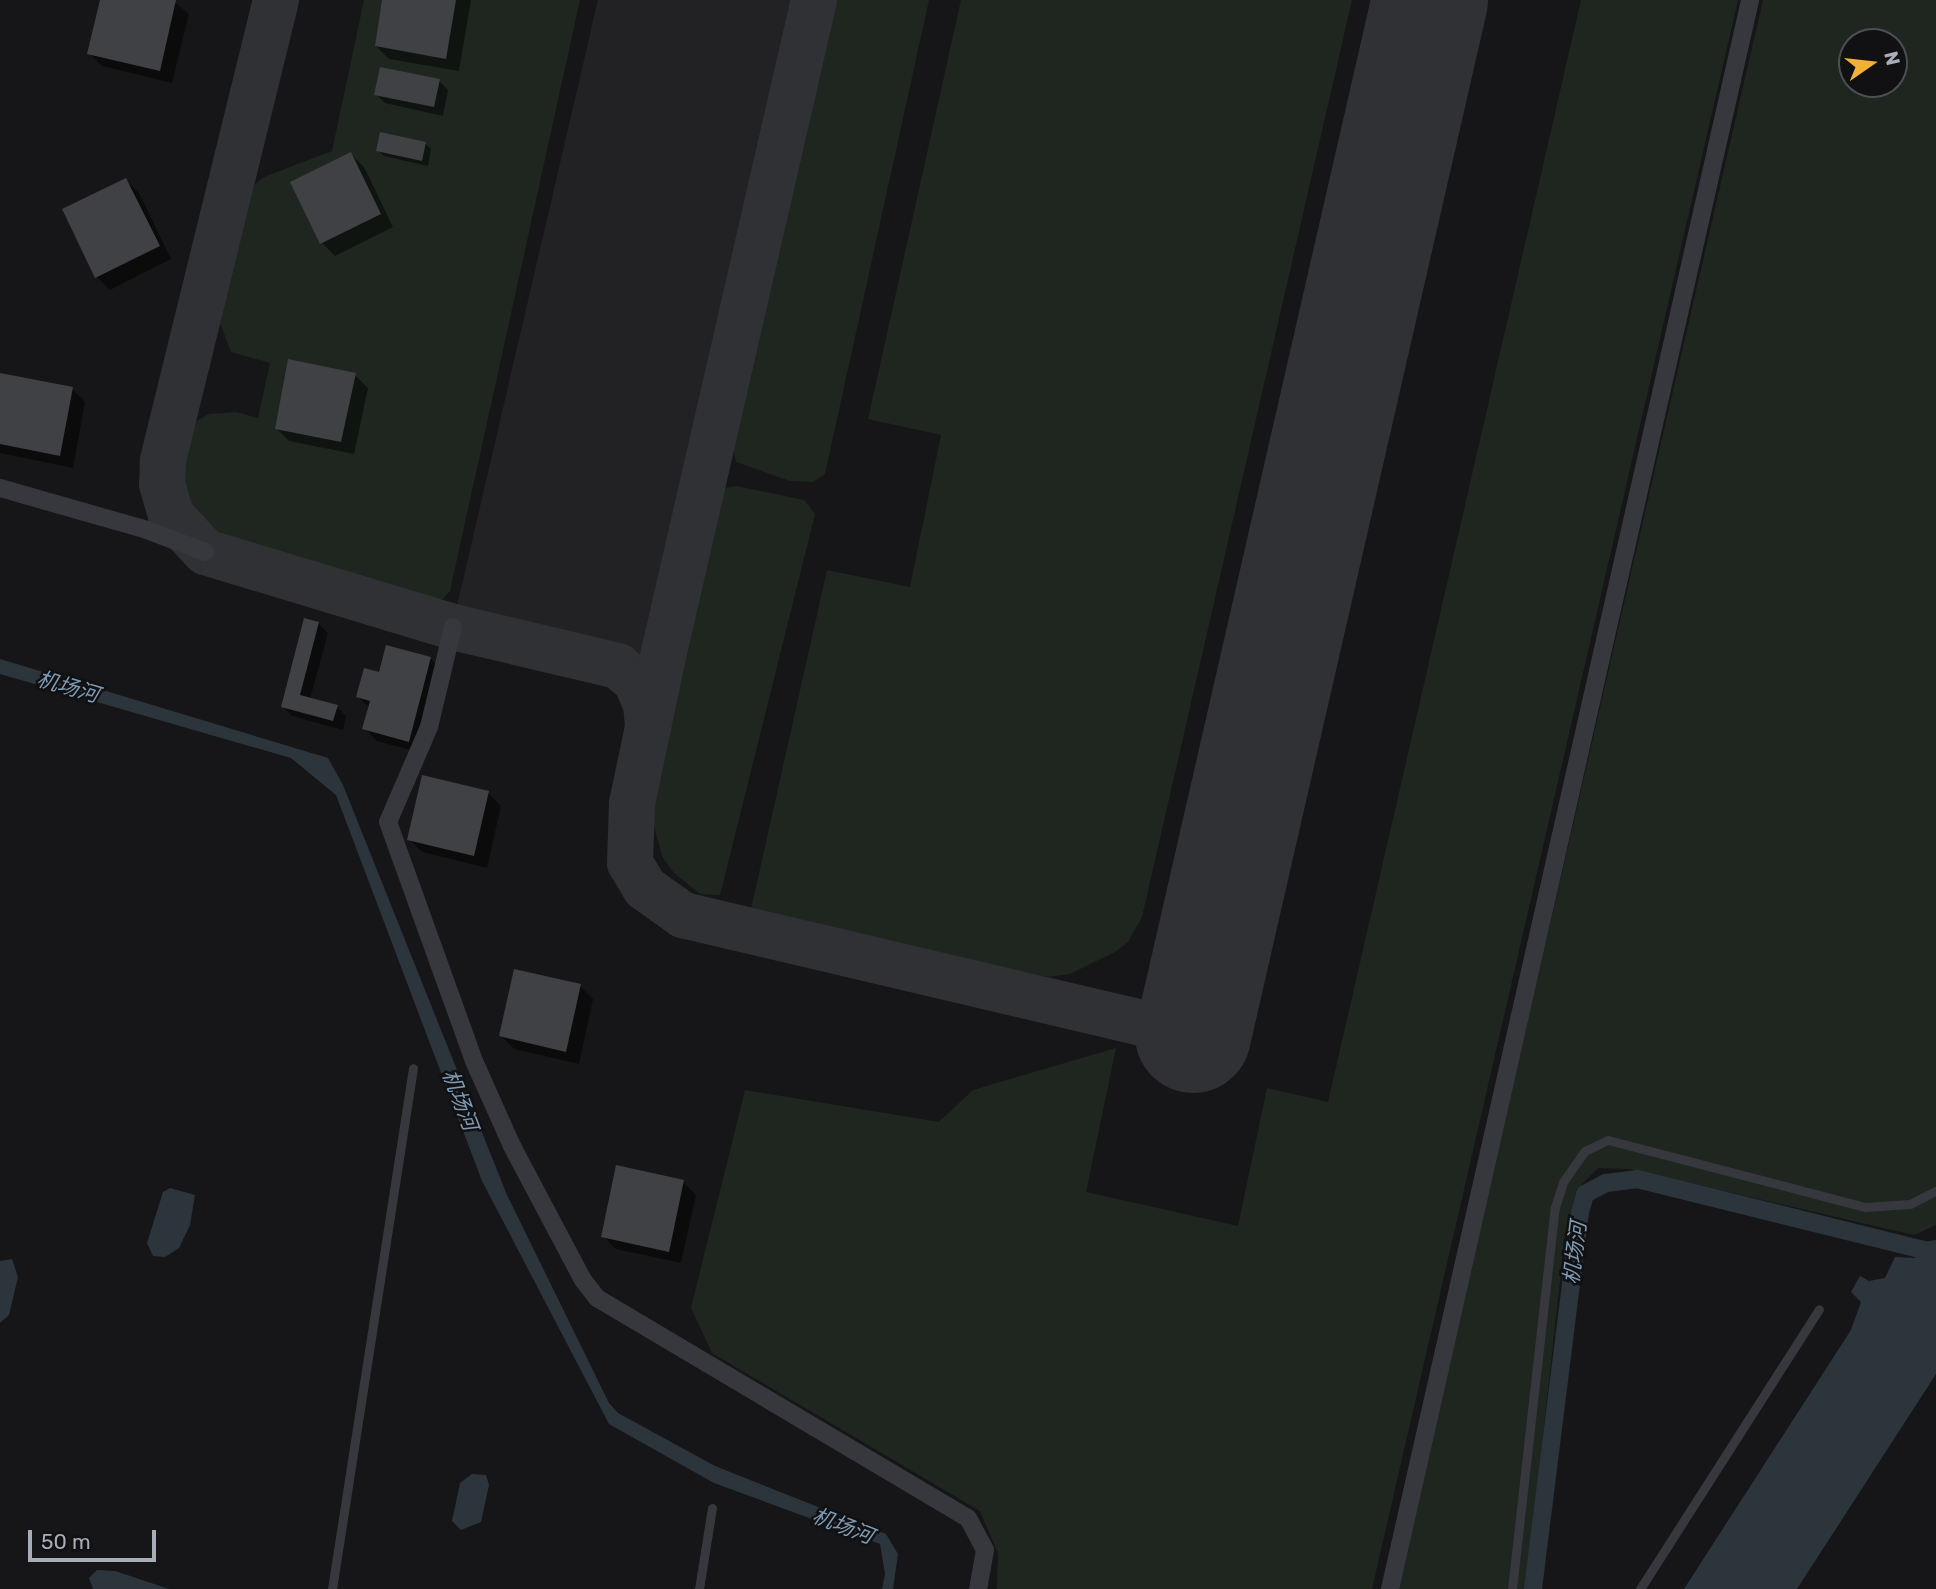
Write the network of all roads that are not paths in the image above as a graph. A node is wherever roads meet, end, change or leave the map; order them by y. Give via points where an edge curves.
1 (1750, 0) edge
2 (0, 488) edge
3 (205, 552) dead end
4 (453, 627) dead end
5 (412, 1068) dead end
6 (1936, 1191) edge
7 (1819, 1309) dead end
8 (712, 1507) dead end
9 (332, 1589) edge
10 (699, 1589) edge
11 (978, 1589) edge
12 (1390, 1589) edge
13 (1512, 1589) edge
14 (1640, 1589) edge

1 - 12 street
2 - 3 street via 147,530
4 - 11 street via 429,727 388,822 474,1061 512,1146 583,1280 597,1298 968,1518 985,1550
5 - 9 lane
6 - 13 lane via 1910,1204 1865,1207 1608,1140 1585,1151 1563,1182 1555,1207
7 - 14 lane
8 - 10 lane

